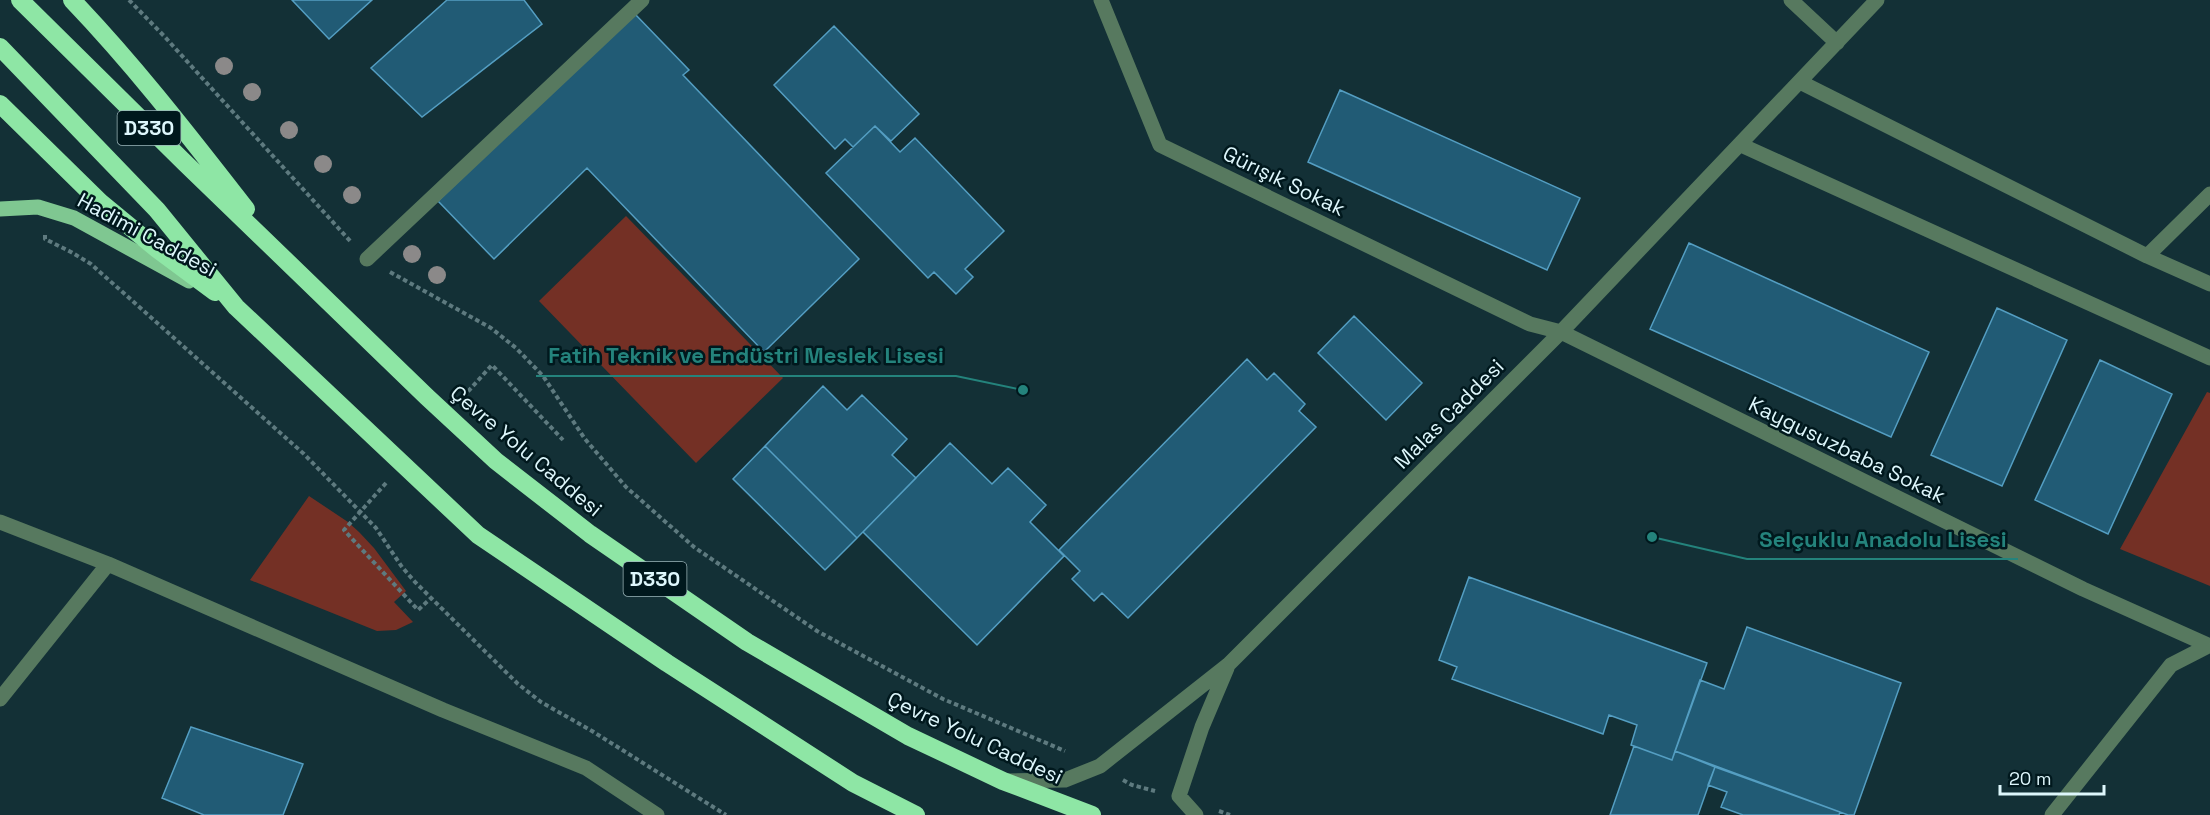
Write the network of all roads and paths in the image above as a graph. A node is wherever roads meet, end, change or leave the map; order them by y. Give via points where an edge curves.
1 (20, 0) edge
2 (72, 0) edge
3 (129, 0) edge
4 (642, 0) edge
5 (1101, 0) edge
6 (1791, 0) edge
7 (1877, 0) edge
8 (1837, 43) junction
9 (0, 47) edge
10 (1800, 82) junction
11 (0, 104) edge
12 (1741, 145) junction
13 (2210, 194) edge
14 (39, 207) junction
15 (0, 209) edge
16 (280, 253) junction
17 (2146, 256) junction
18 (367, 259) junction
19 (2210, 284) edge
20 (236, 307) junction
21 (1530, 324) joint
22 (1561, 333) junction
23 (2210, 358) edge
24 (492, 365) dead end
25 (563, 440) dead end
26 (0, 522) edge
27 (344, 530) dead end
28 (108, 564) junction
29 (430, 599) junction
30 (2209, 646) edge
31 (1228, 665) junction
32 (0, 699) edge
33 (1100, 766) junction
34 (1004, 781) junction
35 (1179, 796) junction
36 (657, 815) edge
37 (726, 815) edge
38 (916, 815) edge
39 (1092, 815) edge
40 (1196, 815) edge
41 (1230, 815) edge
42 (2052, 815) edge

1 - 16 highway, Çevre Yolu Caddesi / D330
2 - 16 highway via 163,102
3 - 18 path
4 - 18 street
5 - 21 street, Gürışık Sokak via 1160,145
6 - 8 street
7 - 8 street, Malas Caddesi
8 - 10 street, Malas Caddesi
9 - 20 highway, D330 via 157,210
10 - 12 street, Malas Caddesi
10 - 17 street
11 - 20 highway via 100,202
12 - 22 street, Malas Caddesi
12 - 23 street
13 - 17 street
14 - 15 main road, Hadimi Caddesi
14 - 20 main road, Hadimi Caddesi via 74,218
14 - 29 path via 45,239 91,264 304,454 376,528
16 - 34 highway, Çevre Yolu Caddesi / D330 via 496,461 590,534 747,642 909,736
17 - 19 street
18 - 33 path via 491,328 516,348 543,376 585,439 626,487 694,547 817,631 943,699
20 - 38 highway, D330 via 478,535 843,777
21 - 22 street, Kaygusuzbaba Sokak
22 - 30 street, Kaygusuzbaba Sokak via 2084,589
22 - 31 street, Malas Caddesi
24 - 25 path
26 - 28 street
27 - 29 path via 418,610
28 - 32 street
28 - 36 street via 586,768
29 - 37 path via 541,702
30 - 42 street via 2171,665
31 - 33 street, Malas Caddesi
31 - 35 street
33 - 34 street, Malas Caddesi via 1065,780
33 - 35 path via 1132,786
34 - 39 highway, Çevre Yolu Caddesi / D330
35 - 40 street
35 - 41 path

